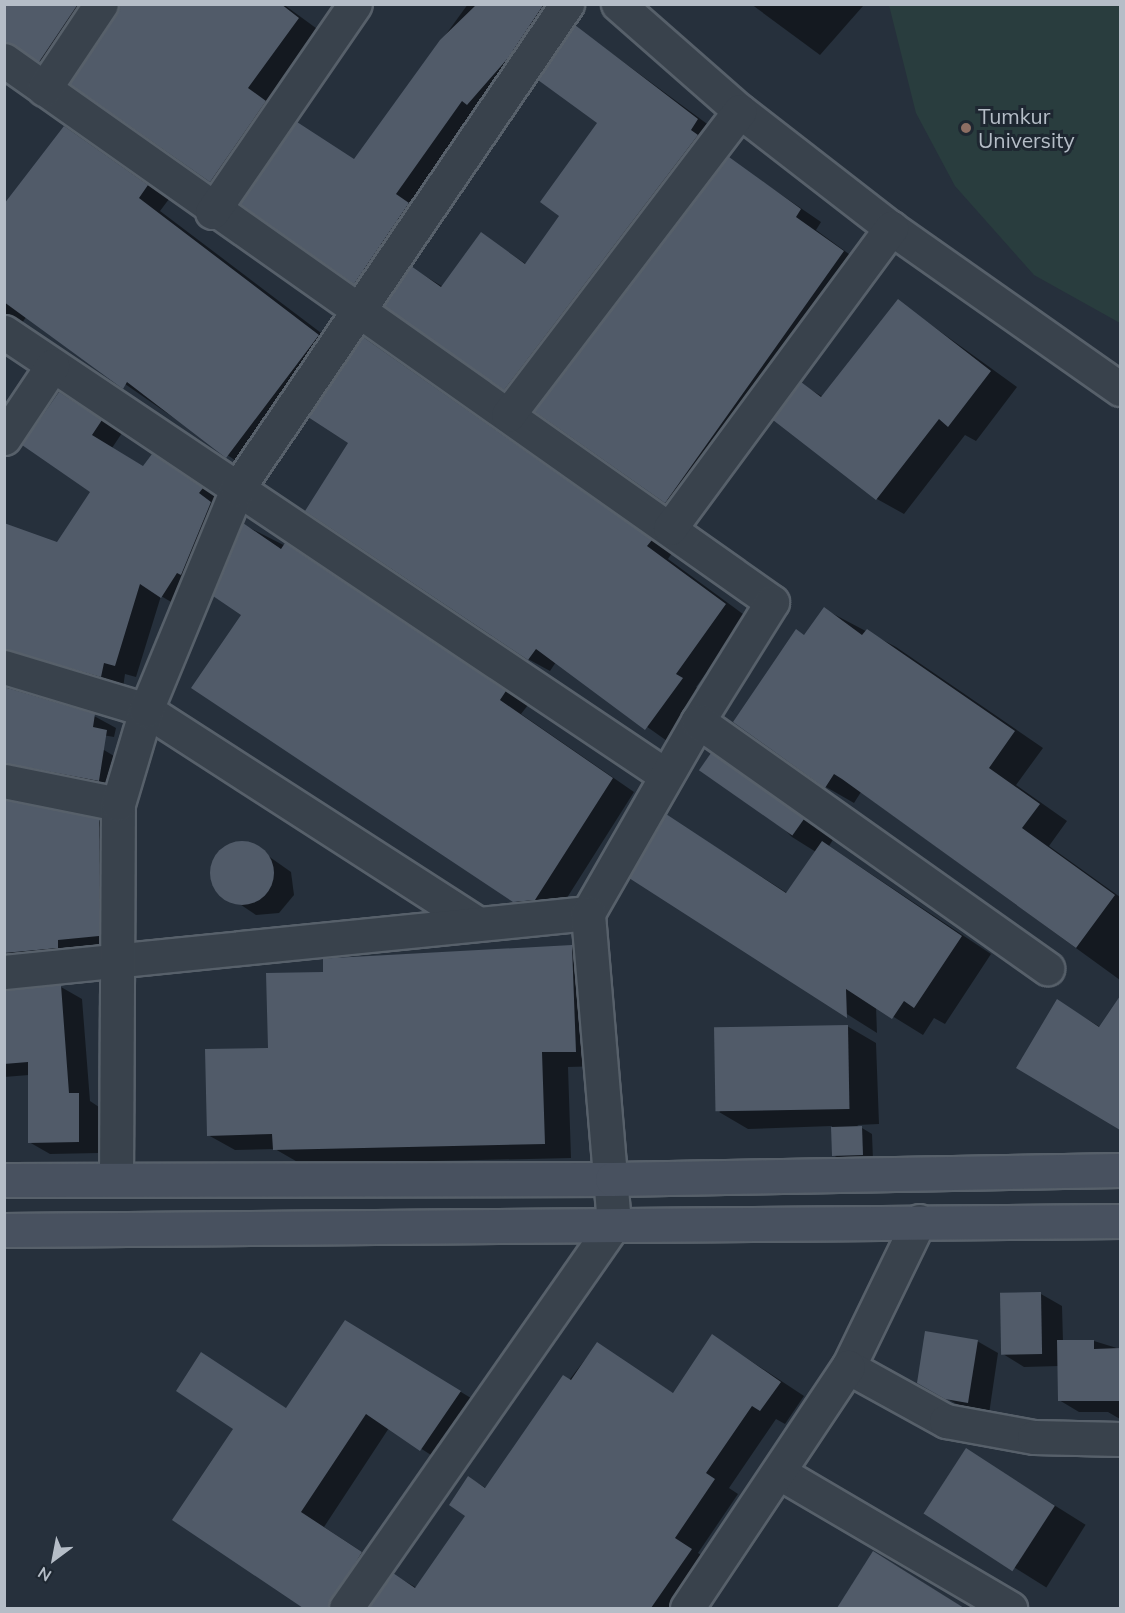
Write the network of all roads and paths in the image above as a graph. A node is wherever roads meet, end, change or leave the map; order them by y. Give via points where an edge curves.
1 (102, 4) edge
2 (355, 4) edge
3 (567, 4) edge
4 (618, 4) edge
5 (4, 60) edge
6 (44, 89) junction
7 (740, 111) junction
8 (212, 212) junction
9 (891, 228) junction
10 (357, 311) junction
11 (4, 332) edge
12 (52, 366) junction
13 (1120, 389) edge
14 (508, 415) junction
15 (4, 438) edge
16 (237, 489) junction
17 (670, 528) junction
18 (4, 667) edge
19 (146, 710) junction
20 (698, 721) junction
21 (665, 776) junction
22 (4, 781) edge
23 (118, 804) junction
24 (588, 913) junction
25 (478, 924) junction
26 (120, 959) junction
27 (1047, 968) dead end
28 (4, 972) edge
29 (1120, 1170) edge
30 (116, 1179) junction
31 (612, 1179) junction
32 (4, 1180) edge
33 (919, 1221) junction
34 (1120, 1221) edge
35 (614, 1224) junction
36 (4, 1230) edge
37 (848, 1367) junction
38 (1120, 1438) edge
39 (780, 1473) junction
40 (998, 1606) edge
41 (346, 1608) edge
42 (687, 1608) edge

1 - 6 street
2 - 8 street
3 - 10 street
4 - 7 street
5 - 6 street
6 - 8 street
7 - 9 street
7 - 14 street
8 - 10 street
9 - 13 street
9 - 17 street
10 - 14 street
10 - 16 street
11 - 12 street
12 - 15 street
12 - 16 street
14 - 17 street
16 - 19 street
16 - 21 street
17 - 20 street via 772,602
18 - 19 street
19 - 23 street
19 - 25 street
20 - 21 street
20 - 27 street
21 - 24 street
22 - 23 street
23 - 26 street
24 - 25 street
24 - 31 street
25 - 26 street
26 - 28 street
26 - 30 street
29 - 31 main road
30 - 31 main road
30 - 32 main road
31 - 35 street
33 - 34 main road
33 - 35 main road
33 - 37 street
35 - 36 main road
35 - 41 street
37 - 38 street via 946,1420 1034,1437
37 - 39 street
39 - 40 street
39 - 42 street

